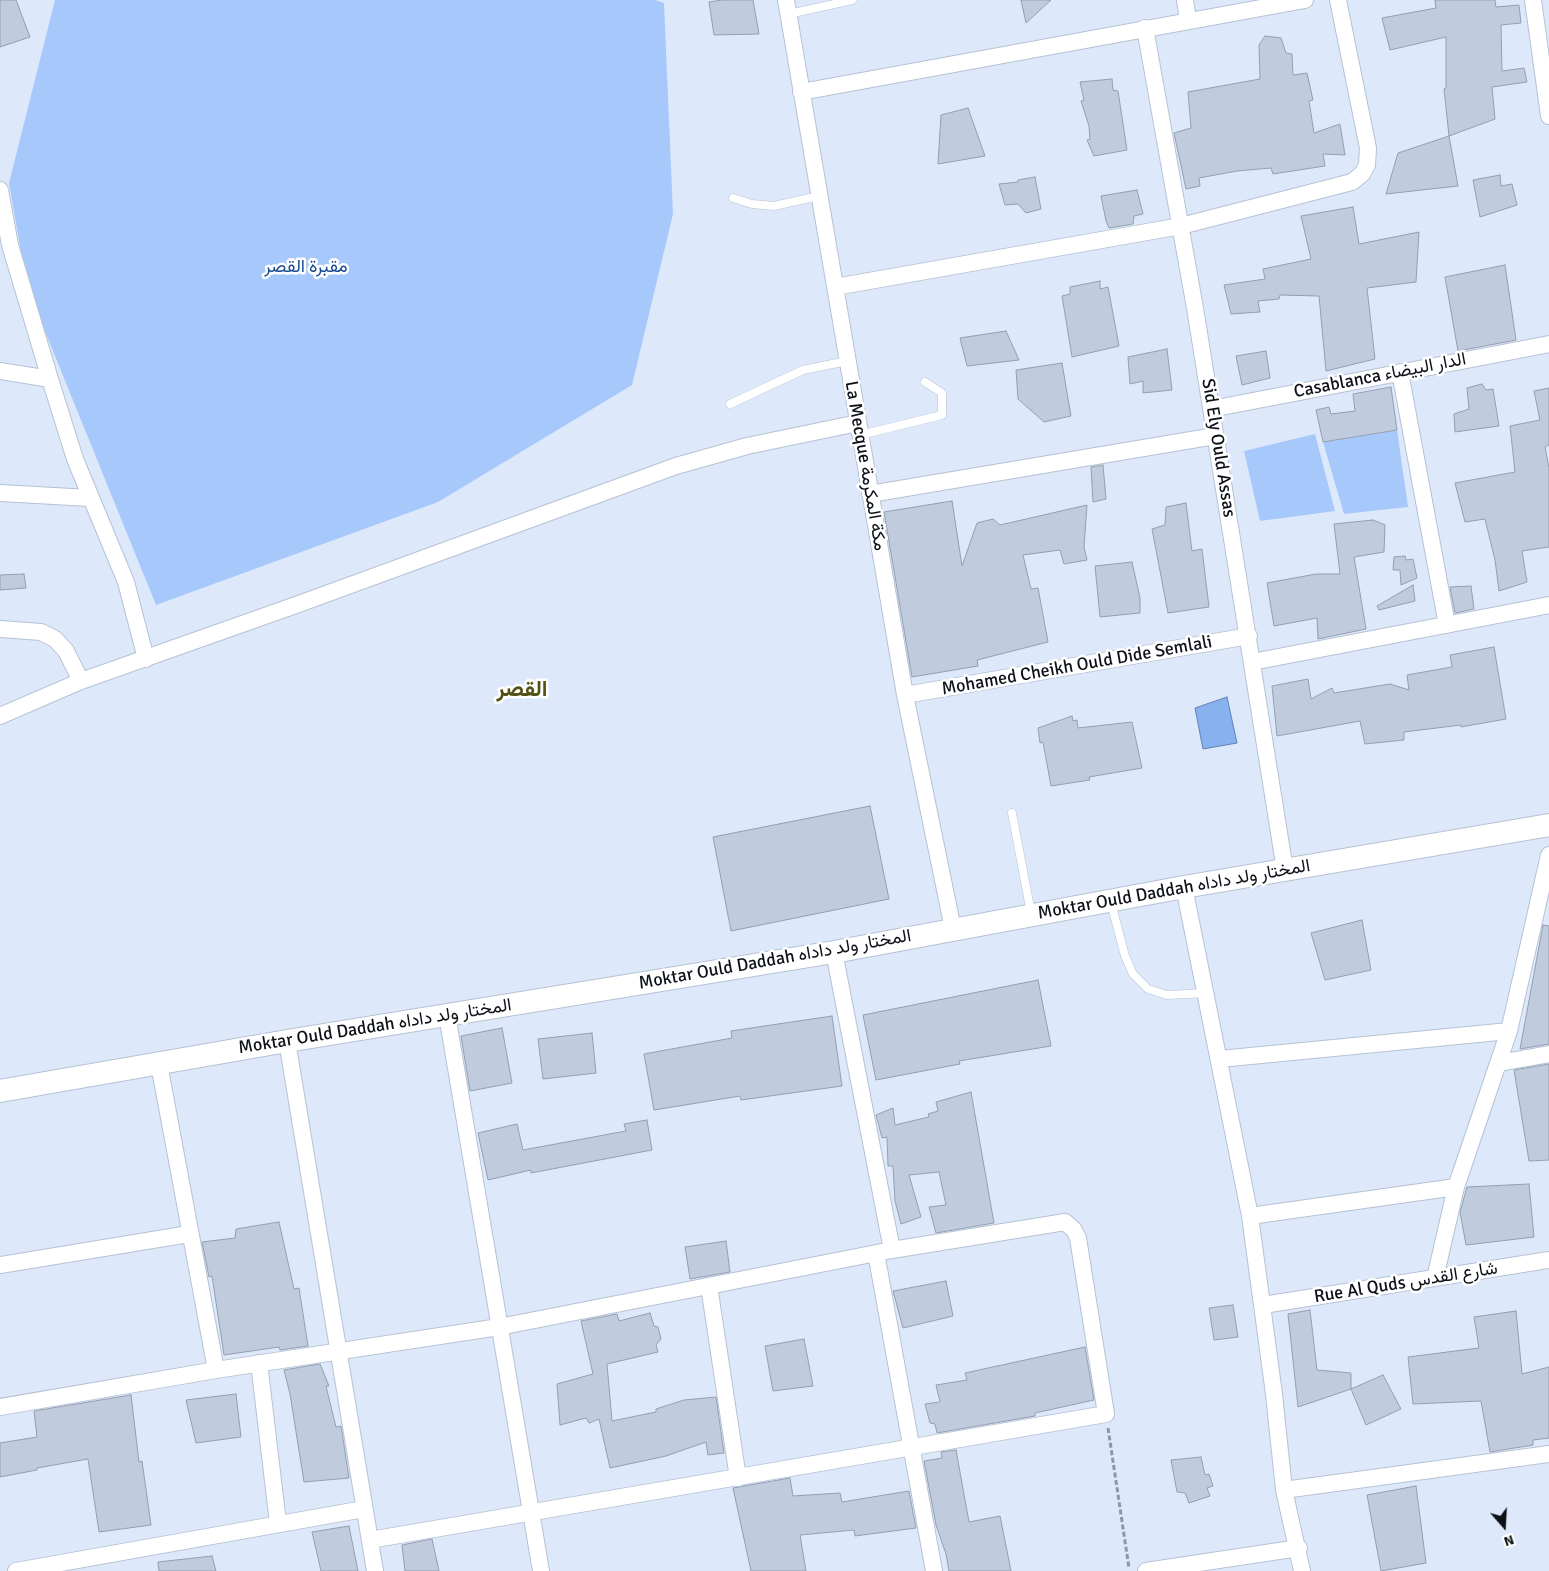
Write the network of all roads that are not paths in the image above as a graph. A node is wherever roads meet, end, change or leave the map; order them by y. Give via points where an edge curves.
1 (852, 0) edge
2 (1185, 0) edge
3 (1305, 0) edge
4 (1338, 0) edge
5 (1533, 0) edge
6 (788, 7) edge
7 (1188, 20) junction
8 (1145, 28) junction
9 (801, 92) junction
10 (1549, 116) edge
11 (0, 190) edge
12 (819, 196) junction
13 (733, 198) dead end
14 (1181, 226) junction
15 (835, 287) junction
16 (1549, 344) edge
17 (847, 361) junction
18 (0, 371) edge
19 (1400, 372) junction
20 (50, 379) junction
21 (925, 382) dead end
22 (730, 404) dead end
23 (1211, 409) junction
24 (859, 429) junction
25 (1215, 436) junction
26 (0, 493) edge
27 (870, 494) junction
28 (90, 498) junction
29 (1549, 605) edge
30 (1446, 625) junction
31 (0, 629) edge
32 (1249, 636) junction
33 (146, 659) junction
34 (1252, 662) junction
35 (81, 681) junction
36 (905, 695) junction
37 (0, 716) edge
38 (1012, 813) dead end
39 (1549, 825) edge
40 (1549, 856) edge
41 (1284, 870) junction
42 (1184, 887) junction
43 (1110, 901) junction
44 (1031, 915) junction
45 (954, 929) junction
46 (834, 952) junction
47 (1206, 993) junction
48 (447, 1015) junction
49 (1509, 1031) junction
50 (287, 1041) junction
51 (1549, 1054) edge
52 (1220, 1059) junction
53 (1499, 1063) junction
54 (159, 1064) junction
55 (0, 1091) edge
56 (1456, 1188) junction
57 (1250, 1216) junction
58 (189, 1234) junction
59 (884, 1251) junction
60 (1549, 1260) edge
61 (0, 1265) edge
62 (1435, 1278) junction
63 (708, 1286) junction
64 (1263, 1306) junction
65 (499, 1327) junction
66 (337, 1352) junction
67 (259, 1363) junction
68 (216, 1370) junction
69 (0, 1407) edge
70 (913, 1447) junction
71 (1549, 1454) edge
72 (738, 1478) junction
73 (1284, 1490) junction
74 (364, 1509) junction
75 (530, 1514) junction
76 (278, 1523) junction
77 (370, 1540) junction
78 (1299, 1548) junction
79 (16, 1571) edge
80 (375, 1571) edge
81 (541, 1571) edge
82 (934, 1571) edge
83 (1146, 1571) edge
84 (1302, 1571) edge

1 - 6 lane
2 - 7 street
3 - 7 street
4 - 14 street via 1368,148 1367,165 1362,174 1352,182
5 - 10 street
6 - 9 street, La Mecque مكة المكرمة
7 - 8 street
8 - 9 street
8 - 14 street, Sid Ely Ould Assas
9 - 12 street, La Mecque مكة المكرمة
11 - 20 street via 10,244
12 - 13 lane via 774,206
12 - 15 street, La Mecque مكة المكرمة
14 - 15 street
14 - 23 street, Sid Ely Ould Assas
15 - 17 street, La Mecque مكة المكرمة
16 - 19 street, Casablanca الدار البيضاء
17 - 22 lane via 803,370
17 - 24 street, La Mecque مكة المكرمة
18 - 20 street
19 - 23 street, Casablanca الدار البيضاء
19 - 30 street
20 - 28 street via 74,459
21 - 24 lane via 942,393 942,415
23 - 25 street, Sid Ely Ould Assas
24 - 27 street, La Mecque مكة المكرمة
24 - 33 street via 747,446 676,466
25 - 27 street
25 - 32 street, Sid Ely Ould Assas
26 - 28 street
27 - 36 street, La Mecque مكة المكرمة
28 - 33 street via 126,582
29 - 30 street
30 - 34 street
31 - 35 street via 41,632 55,639 66,651
32 - 34 street, Sid Ely Ould Assas
32 - 36 street, Mohamed Cheikh Ould Dide Semlali
33 - 35 street
34 - 41 street, Sid Ely Ould Assas
35 - 37 street
36 - 45 street, La Mecque مكة المكرمة
38 - 44 lane
39 - 41 main road, Moktar Ould Daddah المختار ولد داداه
40 - 49 street
41 - 42 main road, Moktar Ould Daddah المختار ولد داداه
42 - 43 main road, Moktar Ould Daddah المختار ولد داداه
42 - 47 street
43 - 44 main road, Moktar Ould Daddah المختار ولد داداه
43 - 47 lane via 1124,956 1133,974 1148,989 1166,995
44 - 45 main road, Moktar Ould Daddah المختار ولد داداه
45 - 46 main road, Moktar Ould Daddah المختار ولد داداه
46 - 48 main road, Moktar Ould Daddah المختار ولد داداه
46 - 59 street
47 - 52 street
48 - 50 main road, Moktar Ould Daddah المختار ولد داداه
48 - 65 street
49 - 52 street
49 - 53 street
50 - 54 main road, Moktar Ould Daddah المختار ولد داداه
50 - 66 street
51 - 53 street
52 - 57 street
53 - 56 street
54 - 55 main road, Moktar Ould Daddah المختار ولد داداه
54 - 58 street
56 - 57 street
56 - 62 street
57 - 64 street
58 - 61 street
58 - 68 street
59 - 63 street
59 - 70 street
59 - 70 street via 1064,1222 1078,1238 1106,1414
60 - 62 street, Rue Al Quds شارع القدس
62 - 64 street, Rue Al Quds شارع القدس
63 - 65 street
63 - 72 street
64 - 73 street
65 - 66 street
65 - 75 street
66 - 67 street
66 - 74 street
67 - 68 street
67 - 76 street
68 - 69 street
70 - 72 street
70 - 82 street
71 - 73 street
72 - 75 street
73 - 78 street
74 - 76 street
74 - 77 street
75 - 77 street
75 - 81 street
76 - 79 street
77 - 80 street
78 - 83 street
78 - 84 street

